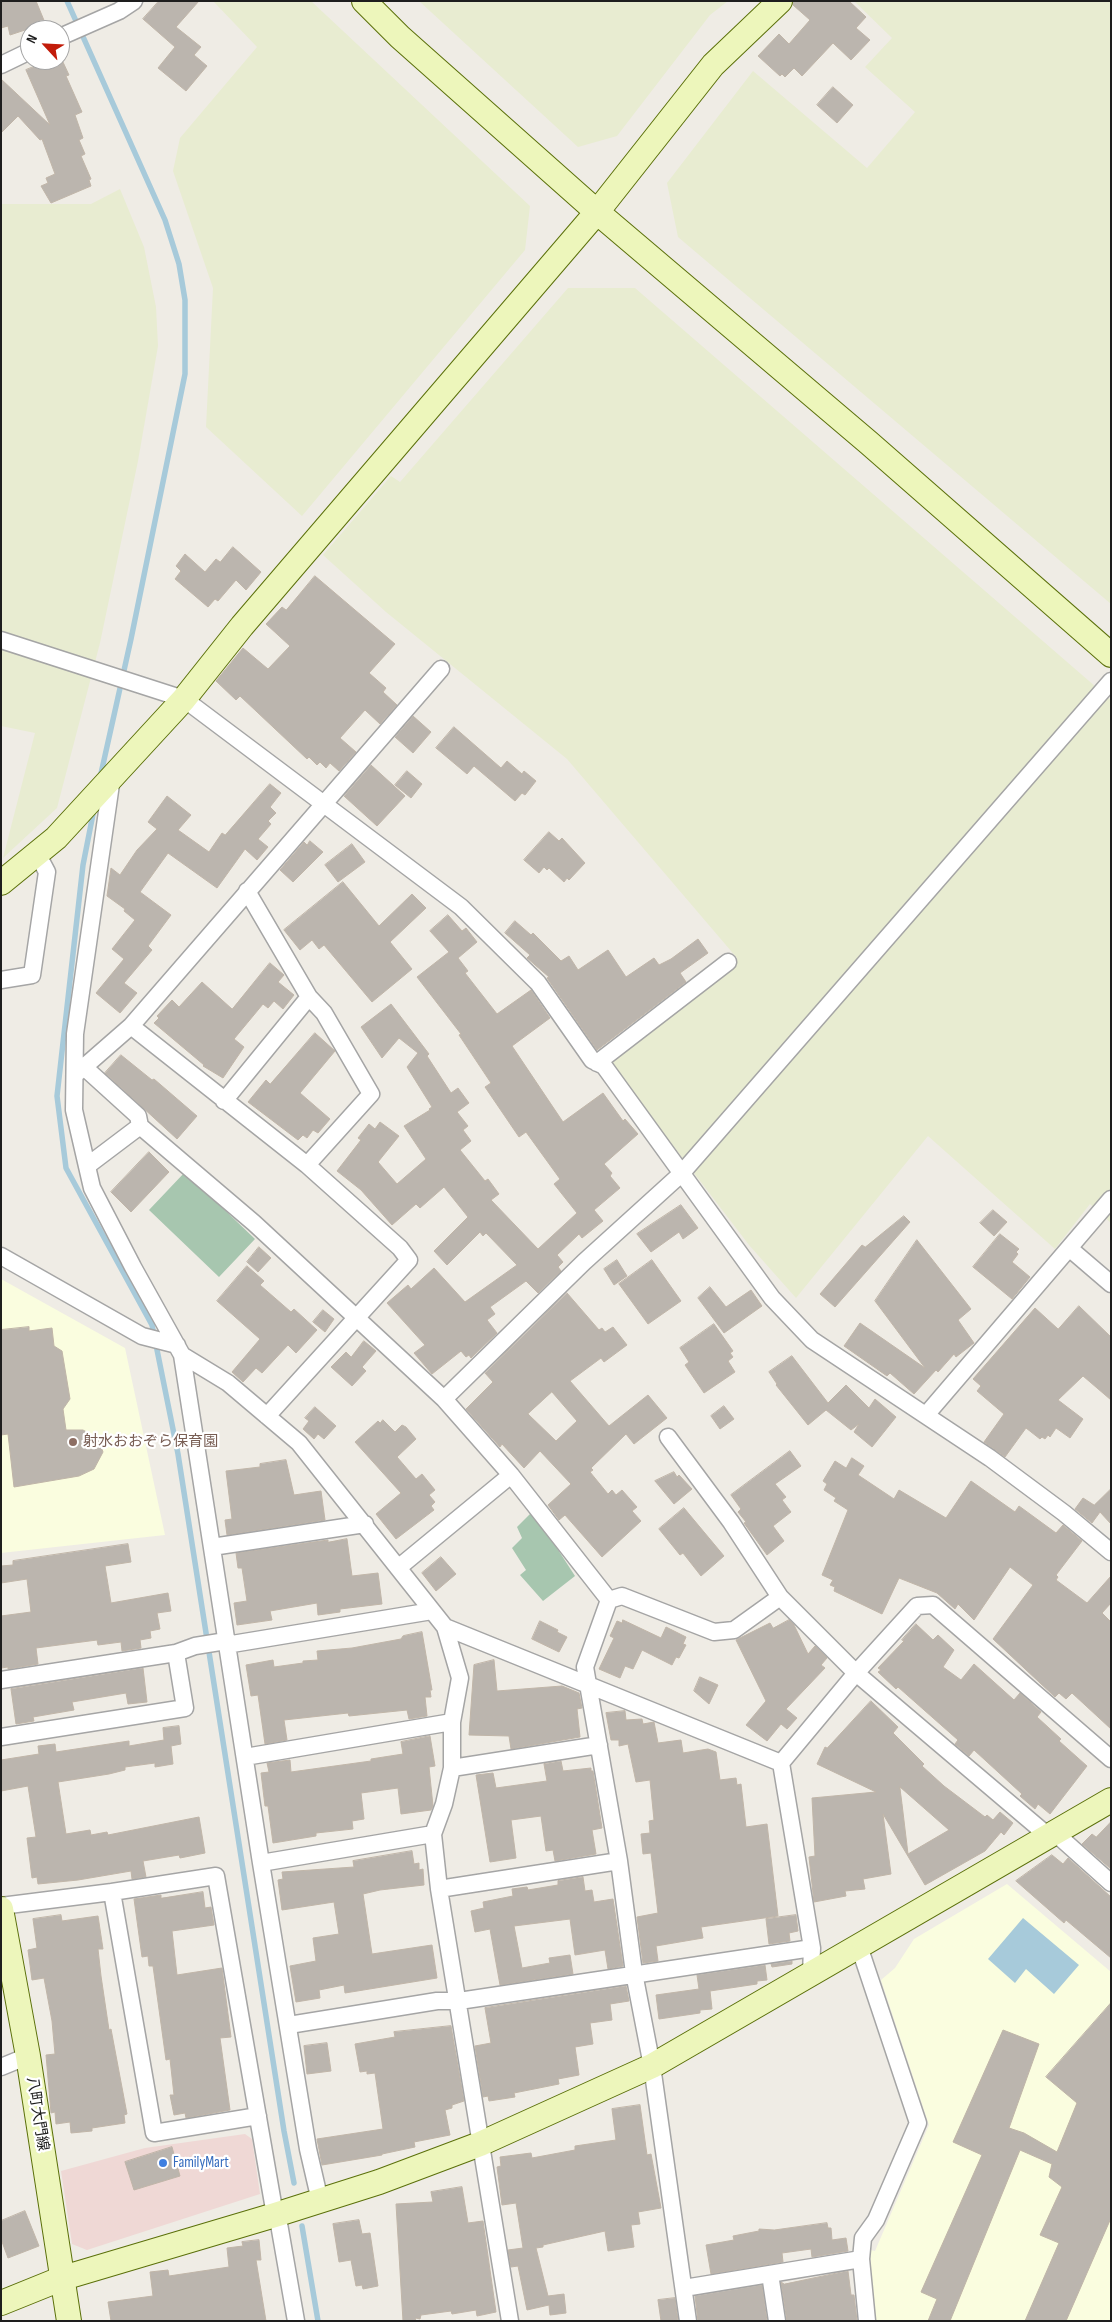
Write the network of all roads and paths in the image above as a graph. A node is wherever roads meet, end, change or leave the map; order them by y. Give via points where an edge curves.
1 (134, 1) edge
2 (364, 1) edge
3 (780, 1) edge
4 (70, 34) edge
5 (20, 56) edge
6 (1, 65) edge
7 (597, 212) junction
8 (1, 640) edge
9 (1111, 655) edge
10 (441, 669) dead end
11 (1111, 680) edge
12 (184, 699) junction
13 (112, 777) junction
14 (324, 803) junction
15 (38, 854) junction
16 (1, 883) edge
17 (248, 891) junction
18 (728, 962) dead end
19 (1, 980) edge
20 (310, 997) junction
21 (131, 1026) junction
22 (597, 1063) junction
23 (79, 1071) junction
24 (224, 1101) junction
25 (140, 1126) junction
26 (307, 1165) junction
27 (87, 1166) junction
28 (681, 1174) junction
29 (1111, 1199) edge
30 (1069, 1248) junction
31 (1, 1256) edge
32 (1111, 1284) edge
33 (357, 1317) junction
34 (180, 1350) junction
35 (444, 1399) junction
36 (926, 1415) junction
37 (267, 1416) junction
38 (668, 1437) dead end
39 (511, 1475) junction
40 (365, 1524) junction
41 (212, 1547) junction
42 (1111, 1552) edge
43 (398, 1568) junction
44 (780, 1597) junction
45 (609, 1600) junction
46 (432, 1611) junction
47 (445, 1627) junction
48 (221, 1643) junction
49 (176, 1653) junction
50 (856, 1673) junction
51 (1, 1680) edge
52 (589, 1684) junction
53 (452, 1722) junction
54 (1, 1737) edge
55 (599, 1745) junction
56 (245, 1757) junction
57 (1111, 1759) edge
58 (781, 1763) junction
59 (452, 1768) junction
60 (1111, 1800) edge
61 (433, 1834) junction
62 (1051, 1834) junction
63 (619, 1861) junction
64 (261, 1863) junction
65 (1111, 1883) edge
66 (439, 1889) junction
67 (112, 1892) junction
68 (1, 1910) edge
69 (858, 1946) junction
70 (812, 1948) junction
71 (634, 1973) junction
72 (811, 1974) junction
73 (458, 2000) junction
74 (289, 2025) junction
75 (28, 2056) junction
76 (652, 2066) junction
77 (1, 2067) edge
78 (258, 2116) junction
79 (480, 2144) junction
80 (320, 2201) junction
81 (274, 2215) junction
82 (861, 2259) junction
83 (770, 2274) junction
84 (63, 2278) junction
85 (684, 2288) junction
86 (1, 2303) edge
87 (69, 2321) edge
88 (296, 2321) edge
89 (510, 2321) edge
90 (688, 2321) edge
91 (778, 2321) edge
92 (867, 2321) edge

1 - 4 street
2 - 7 street via 400,38
3 - 7 street via 713,65
5 - 6 street
7 - 9 street via 869,443
7 - 12 street via 242,626
8 - 12 street
10 - 14 street
11 - 28 street
12 - 13 street
12 - 14 street
13 - 15 street
13 - 23 street via 75,1034
14 - 17 street
14 - 22 street via 461,908 538,983
15 - 16 street
15 - 19 street via 47,872 32,975
17 - 20 street
17 - 21 street
18 - 22 street
20 - 24 street
20 - 26 street via 324,1013 371,1094
21 - 23 street
21 - 24 street
22 - 28 street via 604,1066
23 - 25 street via 138,1116
23 - 27 street via 74,1110
24 - 26 street
25 - 27 street
25 - 33 street via 254,1223
26 - 33 street via 400,1248 409,1260
27 - 34 street via 92,1188
28 - 35 street via 584,1262
28 - 36 street via 772,1298 812,1340
29 - 30 street
30 - 32 street
30 - 36 street
31 - 34 street via 142,1336
33 - 35 street
33 - 37 street
34 - 37 street via 228,1383
34 - 41 street
35 - 39 street
36 - 42 street via 1049,1502
37 - 40 street via 299,1443
38 - 44 street
39 - 43 street
39 - 45 street
40 - 41 street
40 - 43 street
41 - 48 street
43 - 46 street
44 - 45 street via 734,1630 714,1632 622,1596
44 - 50 street
45 - 52 street via 585,1667
46 - 47 street
46 - 48 street
47 - 52 street
47 - 53 street via 460,1678
48 - 49 street via 195,1646
48 - 56 street
49 - 51 street
49 - 54 street via 185,1708
50 - 57 street via 917,1606 933,1605
50 - 58 street
50 - 62 street
52 - 55 street
52 - 58 street
53 - 56 street
53 - 59 street
55 - 59 street
55 - 63 street
56 - 64 street
58 - 70 street
59 - 61 street
60 - 62 street
61 - 64 street
61 - 66 street
62 - 65 street
62 - 69 street
63 - 66 street
63 - 71 street
64 - 74 street
66 - 73 street
67 - 68 street
67 - 78 street via 216,1876
67 - 78 street via 154,2133
68 - 75 street, 八町大門線
69 - 72 street
69 - 82 street via 918,2124 876,2220 863,2238
70 - 71 street
70 - 72 street
71 - 73 street
71 - 76 street
72 - 76 street
73 - 74 street
73 - 79 street
74 - 80 street via 308,2149
75 - 77 street
75 - 84 street, 八町大門線
76 - 79 street
76 - 85 street
78 - 81 street
79 - 80 street
79 - 89 street
80 - 81 street
81 - 84 street
81 - 88 street via 280,2224
82 - 83 street
82 - 92 street
83 - 85 street
83 - 91 street
84 - 86 street
84 - 87 street, 八町大門線
85 - 90 street

